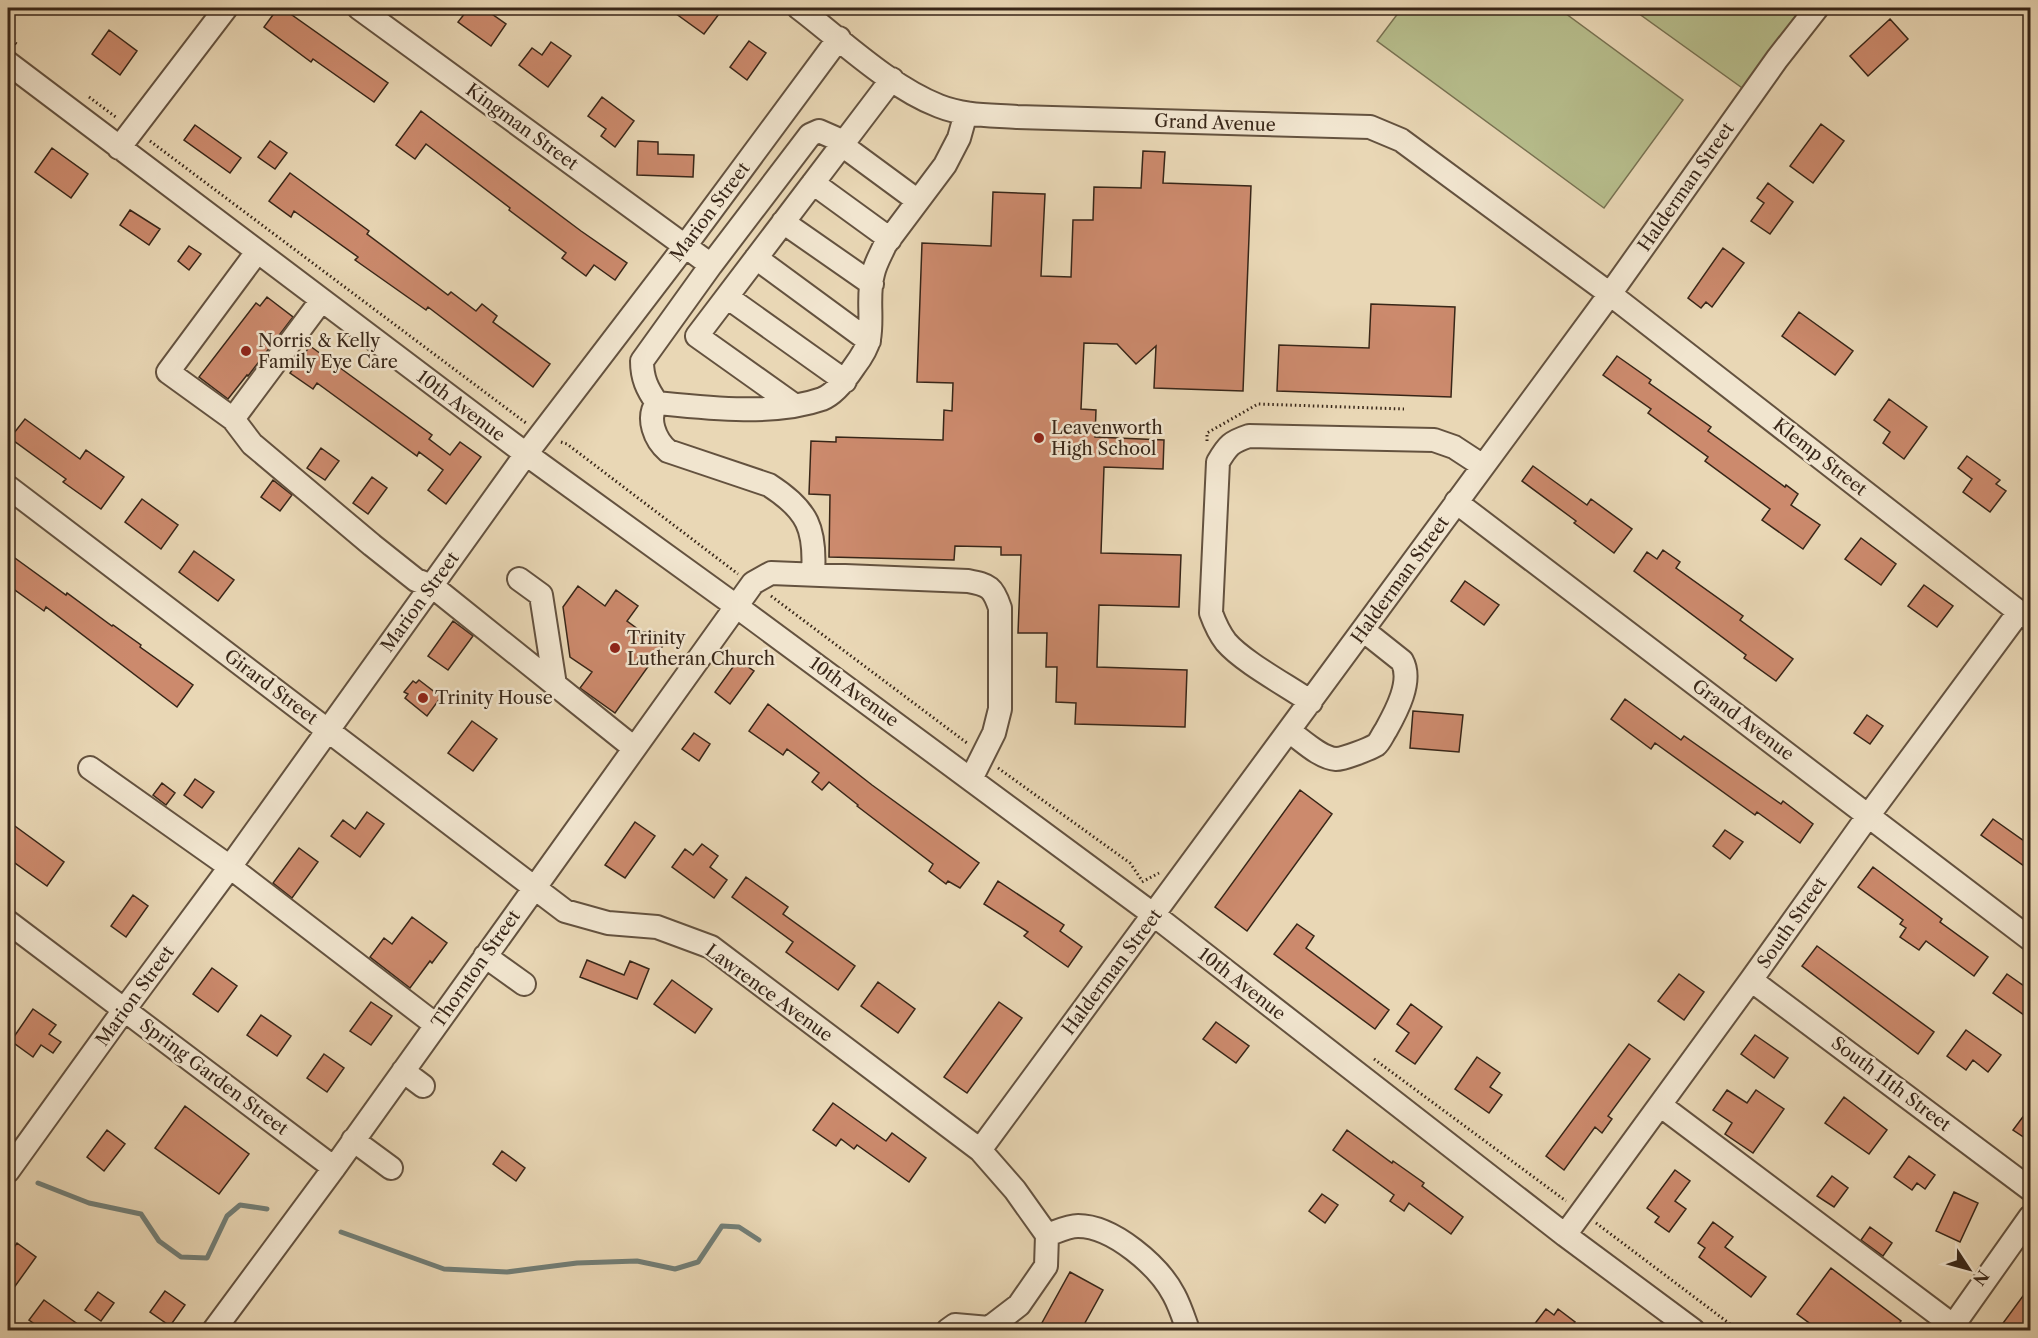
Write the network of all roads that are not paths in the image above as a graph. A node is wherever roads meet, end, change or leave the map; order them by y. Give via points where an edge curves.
1 (226, 8) edge
2 (359, 8) edge
3 (799, 8) edge
4 (1817, 8) edge
5 (839, 38) junction
6 (17, 57) edge
7 (892, 79) junction
8 (966, 113) junction
9 (842, 145) junction
10 (119, 148) junction
11 (813, 183) junction
12 (918, 201) junction
13 (783, 222) junction
14 (890, 239) junction
15 (685, 246) junction
16 (257, 252) junction
17 (756, 258) junction
18 (711, 265) junction
19 (872, 284) junction
20 (1610, 294) junction
21 (726, 297) junction
22 (321, 301) junction
23 (869, 340) junction
24 (845, 381) junction
25 (657, 404) junction
26 (794, 405) junction
27 (233, 418) junction
28 (526, 454) junction
29 (1483, 466) junction
30 (8, 487) edge
31 (1456, 502) junction
32 (813, 574) junction
33 (519, 579) dead end
34 (432, 586) junction
35 (736, 606) junction
36 (2025, 616) edge
37 (1363, 630) junction
38 (555, 685) junction
39 (1311, 702) junction
40 (327, 730) junction
41 (1289, 731) junction
42 (634, 748) junction
43 (90, 768) dead end
44 (971, 779) junction
45 (1868, 816) junction
46 (230, 867) junction
47 (534, 888) junction
48 (1159, 909) junction
49 (8, 922) edge
50 (2031, 939) edge
51 (485, 956) junction
52 (1751, 980) junction
53 (524, 984) dead end
54 (124, 1010) junction
55 (436, 1025) junction
56 (403, 1071) junction
57 (423, 1086) dead end
58 (1660, 1105) junction
59 (353, 1140) junction
60 (980, 1150) junction
61 (334, 1168) junction
62 (391, 1168) dead end
63 (8, 1171) edge
64 (2031, 1189) edge
65 (2031, 1217) edge
66 (1047, 1234) junction
67 (1565, 1235) junction
68 (990, 1329) edge
69 (1954, 1329) edge
70 (214, 1330) edge
71 (948, 1330) edge
72 (1188, 1330) edge
73 (1693, 1330) edge

1 - 10 street
2 - 15 street, Kingman Street
3 - 5 street, Grand Avenue
4 - 20 street, Halderman Street
5 - 7 street, Grand Avenue
5 - 15 street, Marion Street
6 - 10 street, 10th Avenue
7 - 8 street, Grand Avenue via 940,106
7 - 9 street
8 - 12 street via 945,165
8 - 20 street, Grand Avenue via 1370,127 1401,140
9 - 11 street
9 - 12 street
9 - 18 street via 819,131 810,135
10 - 16 street, 10th Avenue
11 - 13 street
11 - 14 street
12 - 14 street
13 - 17 street
13 - 19 street
14 - 19 street
15 - 18 street, Kingman Street
15 - 28 street, Marion Street
16 - 22 street, 10th Avenue
16 - 27 street via 168,372
17 - 21 street
17 - 23 street
18 - 25 street via 642,361 647,389
19 - 23 street
20 - 29 street, Halderman Street
20 - 36 street, Klemp Street
21 - 24 street
21 - 26 street via 697,336
22 - 27 street
22 - 28 street, 10th Avenue
23 - 24 street
24 - 26 street via 824,398
25 - 26 street via 748,409
25 - 32 street via 652,428 668,451 769,485 800,512 812,533
27 - 34 street via 252,444 416,580
28 - 34 street, Marion Street
28 - 35 street, 10th Avenue
29 - 31 street, Halderman Street
29 - 39 street via 1454,447 1434,440 1249,436 1227,447 1218,462 1211,613 1228,644
30 - 40 street, Girard Street
31 - 37 street, Halderman Street
31 - 45 street, Grand Avenue
32 - 35 street, Thornton Street via 771,573 753,583
32 - 44 street via 968,581 985,585 995,593 1000,608 1000,709 994,733
33 - 38 street via 541,595
34 - 38 street
34 - 40 street, Marion Street
35 - 42 street, Thornton Street
35 - 44 street, 10th Avenue
36 - 45 street, South Street
37 - 39 street, Halderman Street
37 - 41 street via 1405,666 1401,698 1377,744 1334,759
38 - 42 street
39 - 41 street, Halderman Street
40 - 46 street, Marion Street
40 - 47 street, Girard Street
41 - 48 street, Halderman Street
42 - 47 street, Thornton Street
43 - 46 street
44 - 48 street, 10th Avenue
45 - 50 street, Grand Avenue
45 - 52 street, South Street
46 - 54 street, Marion Street
46 - 55 street
47 - 51 street, Thornton Street
47 - 60 street, Lawrence Avenue via 565,911 608,923 657,927 711,947
48 - 60 street, Halderman Street
48 - 67 street, 10th Avenue
49 - 54 street, Spring Garden Street
51 - 53 street
51 - 55 street, Thornton Street
52 - 58 street, South Street
52 - 64 street, South 11th Street
54 - 61 street, Spring Garden Street
54 - 63 street, Marion Street
55 - 56 street, Thornton Street
56 - 57 street
56 - 59 street, Thornton Street
58 - 67 street, South Street
58 - 69 street
59 - 61 street, Thornton Street
59 - 62 street
60 - 66 street, Lawrence Avenue
61 - 70 street, Thornton Street
65 - 69 street
66 - 68 street via 1046,1266 1018,1305
66 - 72 street via 1078,1226 1103,1231 1123,1242 1154,1269 1174,1294
67 - 73 street, 10th Avenue
68 - 71 street via 955,1325

